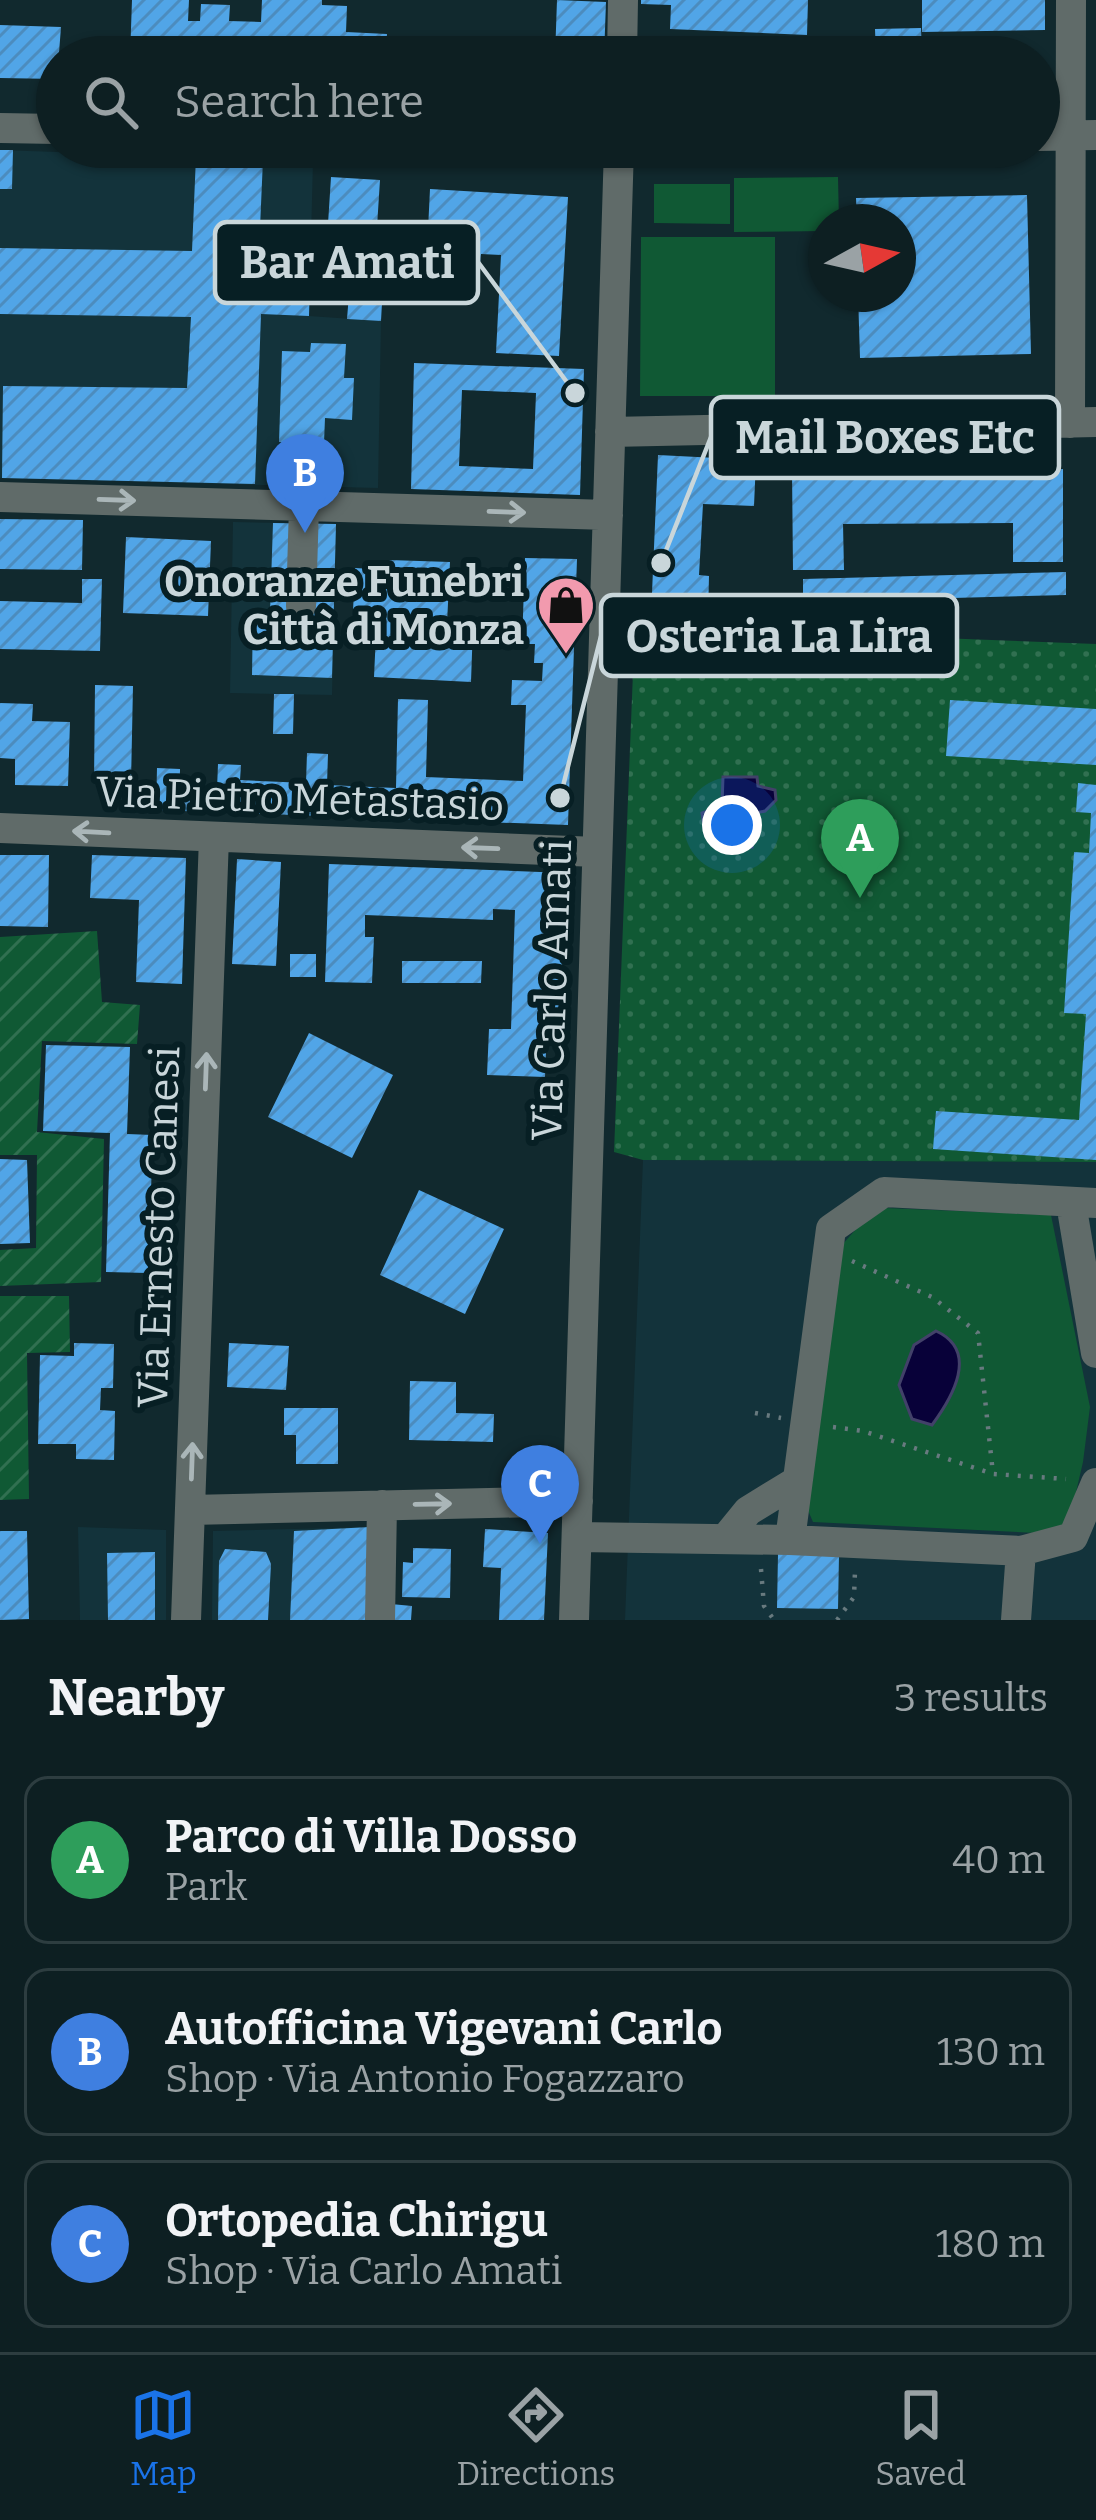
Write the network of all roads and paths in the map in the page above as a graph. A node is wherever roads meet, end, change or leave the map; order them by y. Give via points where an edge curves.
1 (623, 0) edge
2 (1071, 0) edge
3 (622, 36) edge
4 (0, 128) edge
5 (36, 129) edge
6 (1084, 136) edge
7 (618, 168) edge
8 (1083, 423) edge
9 (610, 432) junction
10 (0, 497) edge
11 (304, 506) junction
12 (608, 515) junction
13 (301, 606) dead end
14 (0, 828) edge
15 (214, 837) junction
16 (597, 852) junction
17 (1083, 1203) edge
18 (828, 1255) junction
19 (1096, 1353) edge
20 (755, 1413) dead end
21 (805, 1422) junction
22 (993, 1474) junction
23 (797, 1481) junction
24 (1086, 1481) edge
25 (578, 1501) junction
26 (382, 1505) junction
27 (190, 1510) junction
28 (577, 1537) junction
29 (738, 1539) junction
30 (790, 1540) junction
31 (855, 1545) junction
32 (1021, 1551) junction
33 (186, 1620) edge
34 (380, 1620) edge
35 (574, 1620) edge
36 (774, 1620) edge
37 (837, 1620) edge
38 (1016, 1620) edge

1 - 3 street
2 - 6 street
4 - 5 street
6 - 8 street
7 - 9 street, Via Carlo Amati
8 - 9 street
9 - 12 street, Via Carlo Amati
10 -> 11 street
11 -> 12 street
11 - 13 street
12 - 16 street, Via Carlo Amati
15 -> 14 street, Via Pietro Metastasio
16 -> 15 street, Via Pietro Metastasio
27 -> 15 street, Via Ernesto Canesi
16 - 25 street, Via Carlo Amati
17 - 18 street via 884,1192 831,1229
17 - 19 street
18 - 21 street
18 - 22 path via 932,1298 979,1333
20 - 21 path
21 - 22 path via 863,1431
21 - 23 street
22 - 24 path
23 - 29 street via 748,1511
23 - 30 street
24 - 32 street via 1073,1537
26 -> 25 street
25 - 28 street, Via Carlo Amati
26 - 27 street
26 - 34 street
27 - 33 street, Via Ernesto Canesi
28 - 29 street
28 - 35 street, Via Carlo Amati
29 - 30 street
29 - 36 path via 762,1571 764,1606
30 - 31 street
31 - 32 street
31 - 37 path via 854,1597
32 - 38 street

